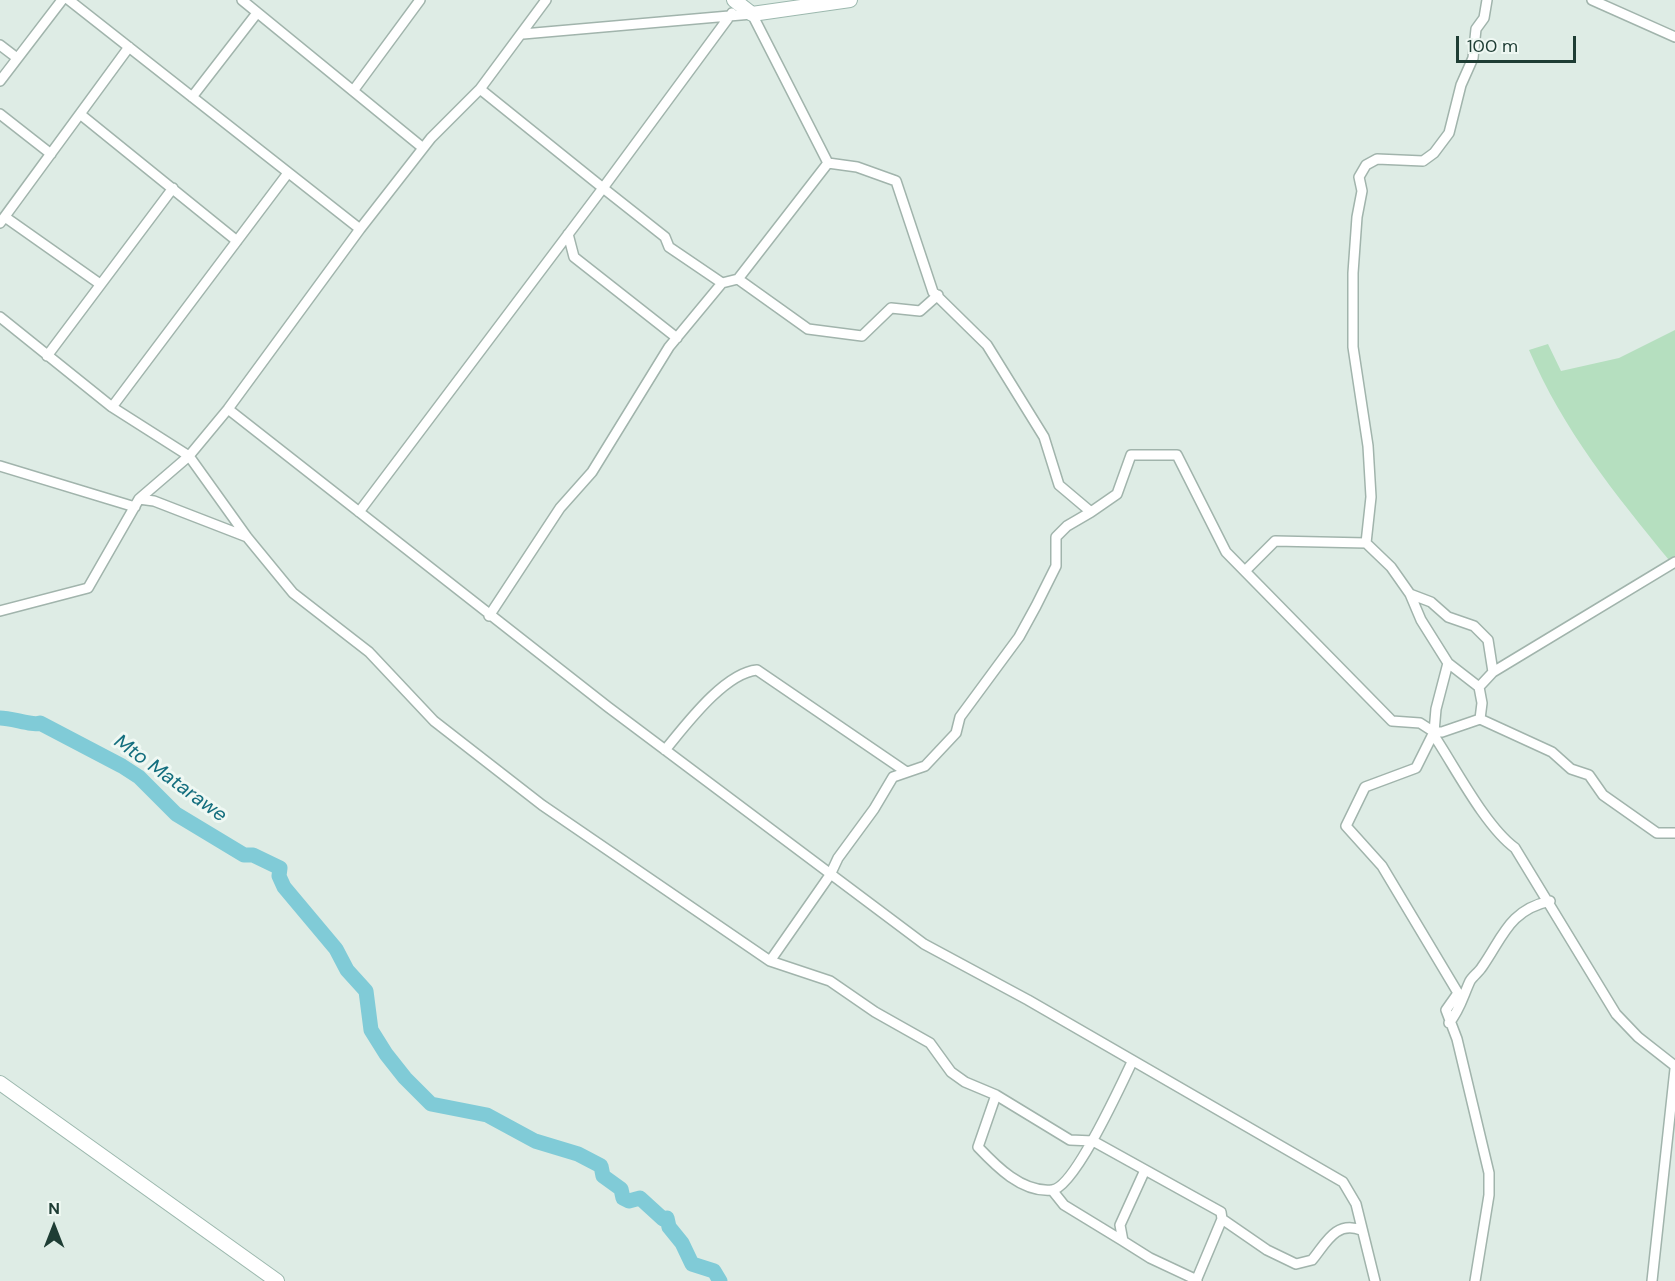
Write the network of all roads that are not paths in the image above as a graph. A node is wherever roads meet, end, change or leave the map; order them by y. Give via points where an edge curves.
1 (62, 0) edge
2 (69, 0) edge
3 (242, 0) edge
4 (420, 0) edge
5 (546, 0) edge
6 (850, 0) edge
7 (1487, 0) edge
8 (1592, 0) edge
9 (736, 2) edge
10 (257, 13) junction
11 (752, 14) junction
12 (730, 16) junction
13 (523, 34) junction
14 (1675, 37) edge
15 (0, 45) edge
16 (129, 47) junction
17 (17, 58) junction
18 (0, 81) edge
19 (480, 89) junction
20 (352, 91) junction
21 (192, 97) junction
22 (0, 114) edge
23 (80, 114) junction
24 (423, 148) junction
25 (51, 154) junction
26 (828, 163) junction
27 (288, 173) junction
28 (172, 188) junction
29 (603, 188) junction
30 (2, 220) edge
31 (360, 229) junction
32 (568, 234) junction
33 (237, 241) junction
34 (738, 279) junction
35 (723, 283) junction
36 (100, 284) junction
37 (938, 295) junction
38 (0, 317) edge
39 (677, 338) junction
40 (46, 356) junction
41 (112, 407) junction
42 (228, 409) junction
43 (189, 456) junction
44 (0, 466) edge
45 (137, 503) junction
46 (359, 512) junction
47 (1091, 512) junction
48 (247, 537) junction
49 (1366, 543) junction
50 (1675, 562) edge
51 (1245, 571) junction
52 (1410, 594) junction
53 (0, 611) edge
54 (489, 616) junction
55 (1448, 663) junction
56 (1492, 672) junction
57 (1479, 687) junction
58 (1480, 719) junction
59 (1433, 733) junction
60 (665, 750) junction
61 (905, 771) junction
62 (1675, 833) edge
63 (830, 875) junction
64 (1550, 902) junction
65 (770, 961) junction
66 (1449, 1023) junction
67 (1132, 1062) junction
68 (1675, 1067) edge
69 (0, 1083) edge
70 (996, 1095) junction
71 (1093, 1141) junction
72 (1145, 1170) junction
73 (1052, 1190) junction
74 (1222, 1219) junction
75 (1361, 1230) junction
76 (1123, 1241) junction
77 (1196, 1280) edge
78 (277, 1281) edge
79 (1375, 1281) edge
80 (1475, 1281) edge
81 (1652, 1281) edge

1 - 17 street
2 - 16 street
3 - 10 street
4 - 20 street
5 - 13 street
6 - 11 street
7 - 49 street via 1449,133 1423,161 1377,159 1366,165 1359,177 1362,190 1353,273 1353,347 1368,446
8 - 14 street
9 - 11 street
9 - 12 street
10 - 20 street
10 - 21 street
11 - 12 street
11 - 26 street
12 - 13 street
12 - 29 street
13 - 19 street
15 - 17 street
16 - 21 street
16 - 23 street
17 - 18 street
19 - 24 street
19 - 29 street
20 - 24 street
21 - 27 street
22 - 25 street
23 - 25 street
23 - 28 street
24 - 31 street
25 - 30 street
26 - 34 street
26 - 37 street via 857,167 896,181 933,292
27 - 31 street
27 - 33 street
28 - 33 street
28 - 36 street
29 - 32 street
29 - 35 street via 664,237 669,246
30 - 36 street
31 - 42 street
32 - 39 street via 574,257
32 - 46 street
33 - 41 street
34 - 35 street
34 - 37 street via 808,329 862,336 891,308 920,311
35 - 39 street
36 - 40 street
37 - 47 street via 987,345 1044,437 1059,485
38 - 40 street
39 - 54 street via 592,472 560,508
40 - 41 street
41 - 43 street
42 - 43 street
42 - 46 street
43 - 45 street
43 - 48 street
44 - 45 street
45 - 48 street via 154,501
45 - 53 street via 88,588
46 - 54 street
47 - 51 street via 1117,494 1131,455 1177,455 1220,543
47 - 61 street via 1056,537 1056,566 1036,606 1019,637 960,717 956,733 925,766
48 - 65 street via 293,593 369,652 450,735 542,805
49 - 51 street via 1275,541
49 - 52 street via 1391,567
50 - 56 street
51 - 59 street via 1392,721 1420,723
52 - 55 street
52 - 56 street via 1431,602 1448,617 1474,626 1488,640
54 - 60 street
55 - 57 street
55 - 59 street
56 - 57 street
57 - 58 street
58 - 59 street
58 - 62 street via 1552,752 1571,769 1590,775 1603,795 1658,833
59 - 64 street
59 - 66 street via 1416,768 1365,787 1346,826 1382,866 1458,993 1446,1010
60 - 61 street via 696,712 721,690 741,675 757,670
60 - 63 street
61 - 63 street via 893,777
63 - 65 street
63 - 67 street via 924,944
64 - 66 street via 1537,904 1510,921 1471,980
64 - 68 street via 1616,1014
65 - 70 street via 830,981 930,1043 951,1072 965,1082
66 - 80 street via 1457,1039 1489,1173
67 - 71 street
67 - 75 street via 1343,1182 1356,1204
68 - 81 street
69 - 78 street
70 - 71 street via 1070,1140
70 - 73 street via 978,1147 1005,1174 1036,1188
71 - 72 street
71 - 73 street via 1062,1187
72 - 74 street via 1221,1212
72 - 76 street via 1119,1226
73 - 76 street via 1064,1205
74 - 75 street via 1267,1250 1296,1264 1312,1260 1328,1237 1342,1229
74 - 77 street
75 - 79 street
76 - 77 street

